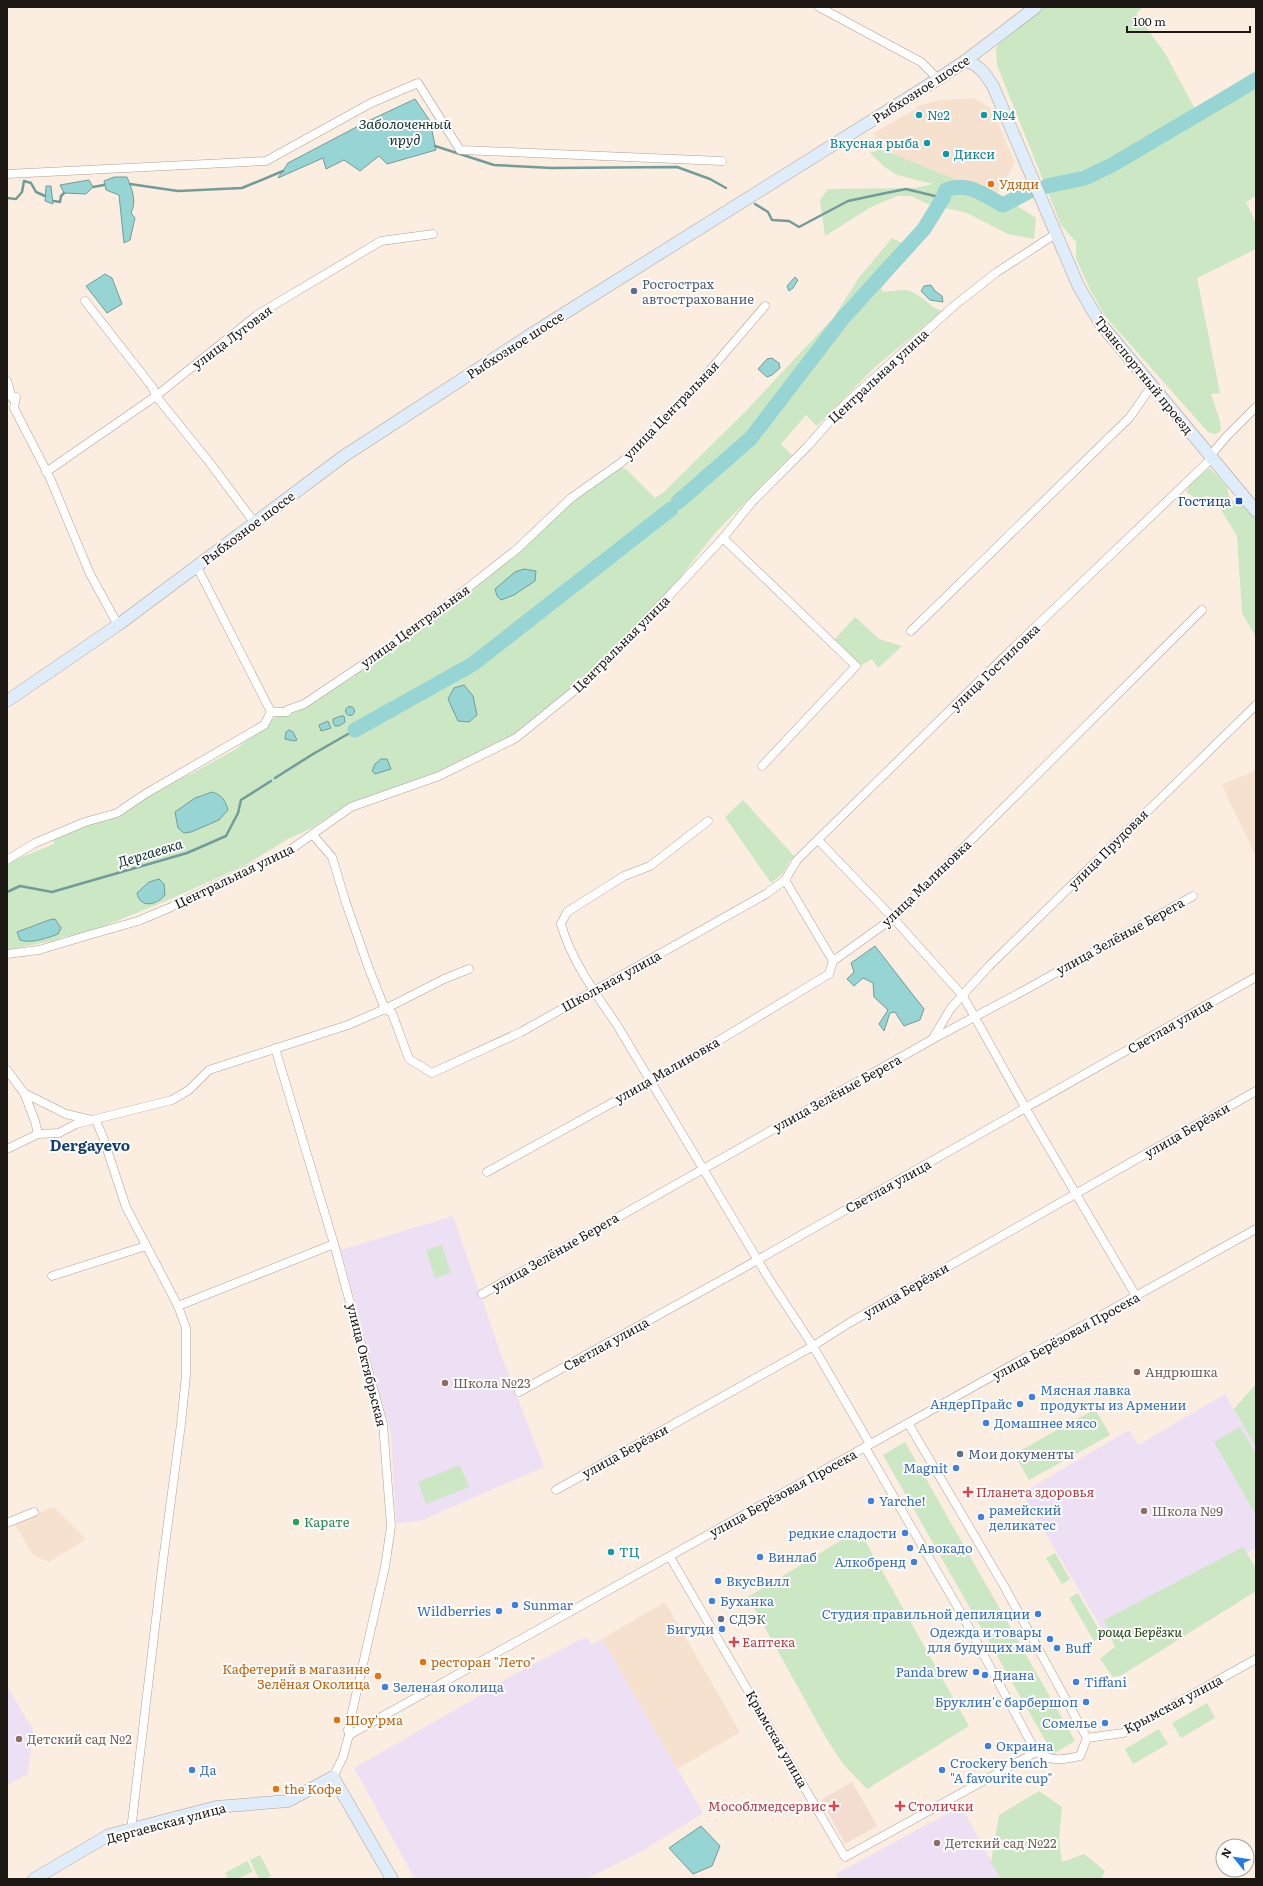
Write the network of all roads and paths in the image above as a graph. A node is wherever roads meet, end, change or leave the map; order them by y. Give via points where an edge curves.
1 (819, 7) edge
2 (1036, 7) edge
3 (1022, 12) edge
4 (965, 61) junction
5 (938, 79) junction
6 (722, 161) dead end
7 (7, 174) edge
8 (1057, 233) junction
9 (433, 234) dead end
10 (85, 301) dead end
11 (765, 306) dead end
12 (7, 381) edge
13 (1153, 384) junction
14 (156, 396) junction
15 (1256, 407) edge
16 (1210, 457) junction
17 (46, 472) junction
18 (1256, 511) edge
19 (254, 522) junction
20 (723, 538) junction
21 (197, 567) junction
22 (1202, 610) dead end
23 (118, 625) junction
24 (911, 630) dead end
25 (7, 701) edge
26 (1256, 705) edge
27 (271, 712) junction
28 (762, 766) dead end
29 (708, 821) dead end
30 (313, 835) junction
31 (818, 840) junction
32 (7, 860) edge
33 (785, 880) junction
34 (1193, 896) dead end
35 (893, 918) junction
36 (7, 954) edge
37 (833, 961) junction
38 (469, 969) dead end
39 (1256, 977) edge
40 (594, 990) junction
41 (963, 996) junction
42 (385, 1009) junction
43 (974, 1016) junction
44 (933, 1039) junction
45 (275, 1048) junction
46 (7, 1070) edge
47 (650, 1082) junction
48 (1256, 1091) edge
49 (24, 1093) junction
50 (1026, 1108) junction
51 (96, 1121) junction
52 (38, 1134) junction
53 (7, 1149) edge
54 (702, 1169) junction
55 (486, 1172) dead end
56 (1075, 1194) junction
57 (1256, 1229) edge
58 (334, 1244) junction
59 (146, 1246) junction
60 (758, 1259) junction
61 (52, 1276) dead end
62 (482, 1294) dead end
63 (1136, 1296) junction
64 (178, 1306) junction
65 (814, 1346) junction
66 (519, 1392) dead end
67 (908, 1423) junction
68 (867, 1446) junction
69 (556, 1490) dead end
70 (34, 1512) dead end
71 (7, 1523) edge
72 (670, 1556) junction
73 (1256, 1659) edge
74 (349, 1735) junction
75 (1087, 1738) junction
76 (1036, 1752) junction
77 (332, 1780) junction
78 (131, 1830) junction
79 (34, 1879) edge
80 (392, 1879) edge

1 - 5 street via 921,62
2 - 3 main road, Рыбхозное шоссе
3 - 4 main road, Рыбхозное шоссе
4 - 5 main road, Рыбхозное шоссе
4 - 8 main road, Транспортный проезд via 979,68 993,86
5 - 19 main road, Рыбхозное шоссе via 533,333 344,456
6 - 7 street via 460,150 418,83 371,103 266,161
8 - 13 main road, Транспортный проезд via 1078,285 1101,324
8 - 20 street, Центральная улица via 997,272 955,305 850,400 752,502
9 - 14 street, улица Луговая via 381,241 257,315
10 - 14 street via 153,388
11 - 27 street, улица Центральная via 699,383 622,462 571,498 517,549 398,641 304,704 287,712
12 - 17 street via 12,398 16,399 14,408
13 - 16 main road, Транспортный проезд
13 - 24 street via 1130,417
14 - 17 street, улица Луговая
14 - 19 street
15 - 16 street, улица Гостиловка
16 - 18 main road, Транспортный проезд
16 - 31 street, улица Гостиловка
17 - 23 street via 90,574
19 - 21 main road, Рыбхозное шоссе
20 - 28 street via 856,666
20 - 30 street, Центральная улица via 591,677 516,738 439,776 351,807
21 - 23 main road, Рыбхозное шоссе
21 - 27 street
22 - 35 street, улица Малиновка
23 - 25 main road, Рыбхозное шоссе
26 - 41 street, улица Прудовая via 989,966
27 - 32 street via 264,725 117,813 85,822 35,843
29 - 40 street via 650,866 624,876 564,915 561,924 563,931
30 - 36 street, Центральная улица via 290,850 144,918 39,950
30 - 42 street via 332,857 355,930
31 - 33 street, улица Гостиловка via 798,860
31 - 35 street
33 - 37 street
33 - 40 street, Школьная улица via 766,894
34 - 43 street, улица Зелёные Берега
35 - 37 street, улица Малиновка
35 - 41 street
37 - 47 street, улица Малиновка via 829,974
38 - 42 street
39 - 50 street, Светлая улица
40 - 42 street, Школьная улица via 521,1032 432,1073 409,1059 392,1013
40 - 47 street
41 - 43 street
41 - 44 street, улица Прудовая via 951,1008
42 - 45 street via 348,1025
43 - 44 street, улица Зелёные Берега
43 - 50 street
44 - 54 street, улица Зелёные Берега
45 - 51 street via 209,1070 189,1090 172,1100
45 - 58 street, улица Октябрьская
46 - 49 street
47 - 54 street
47 - 55 street, улица Малиновка
48 - 56 street, улица Берёзки
49 - 51 street via 66,1114
49 - 52 street via 36,1121
50 - 56 street
50 - 60 street, Светлая улица
51 - 52 street via 76,1124 59,1133
51 - 59 street via 126,1207
52 - 53 street
54 - 60 street
54 - 62 street, улица Зелёные Берега
56 - 63 street
56 - 65 street, улица Берёзки via 849,1323
57 - 63 street, улица Берёзовая Просека
58 - 64 street
58 - 74 street, улица Октябрьская via 383,1424 391,1526 385,1567 348,1730
59 - 61 street
59 - 64 street
60 - 65 street
60 - 66 street, Светлая улица
63 - 67 street, улица Берёзовая Просека
64 - 78 street via 186,1328 186,1375
65 - 68 street
65 - 69 street, улица Берёзки
67 - 68 street, улица Берёзовая Просека
67 - 75 street via 1004,1586
68 - 72 street, улица Берёзовая Просека
68 - 76 street
70 - 71 street
72 - 74 street, улица Берёзовая Просека
72 - 76 street, Крымская улица via 845,1858
73 - 75 street, Крымская улица via 1124,1733
74 - 77 street via 343,1757
75 - 76 street via 1080,1756 1060,1761
77 - 78 main road, Дергаевская улица via 288,1800 216,1807
77 - 80 main road
78 - 79 main road, Дергаевская улица via 109,1835

